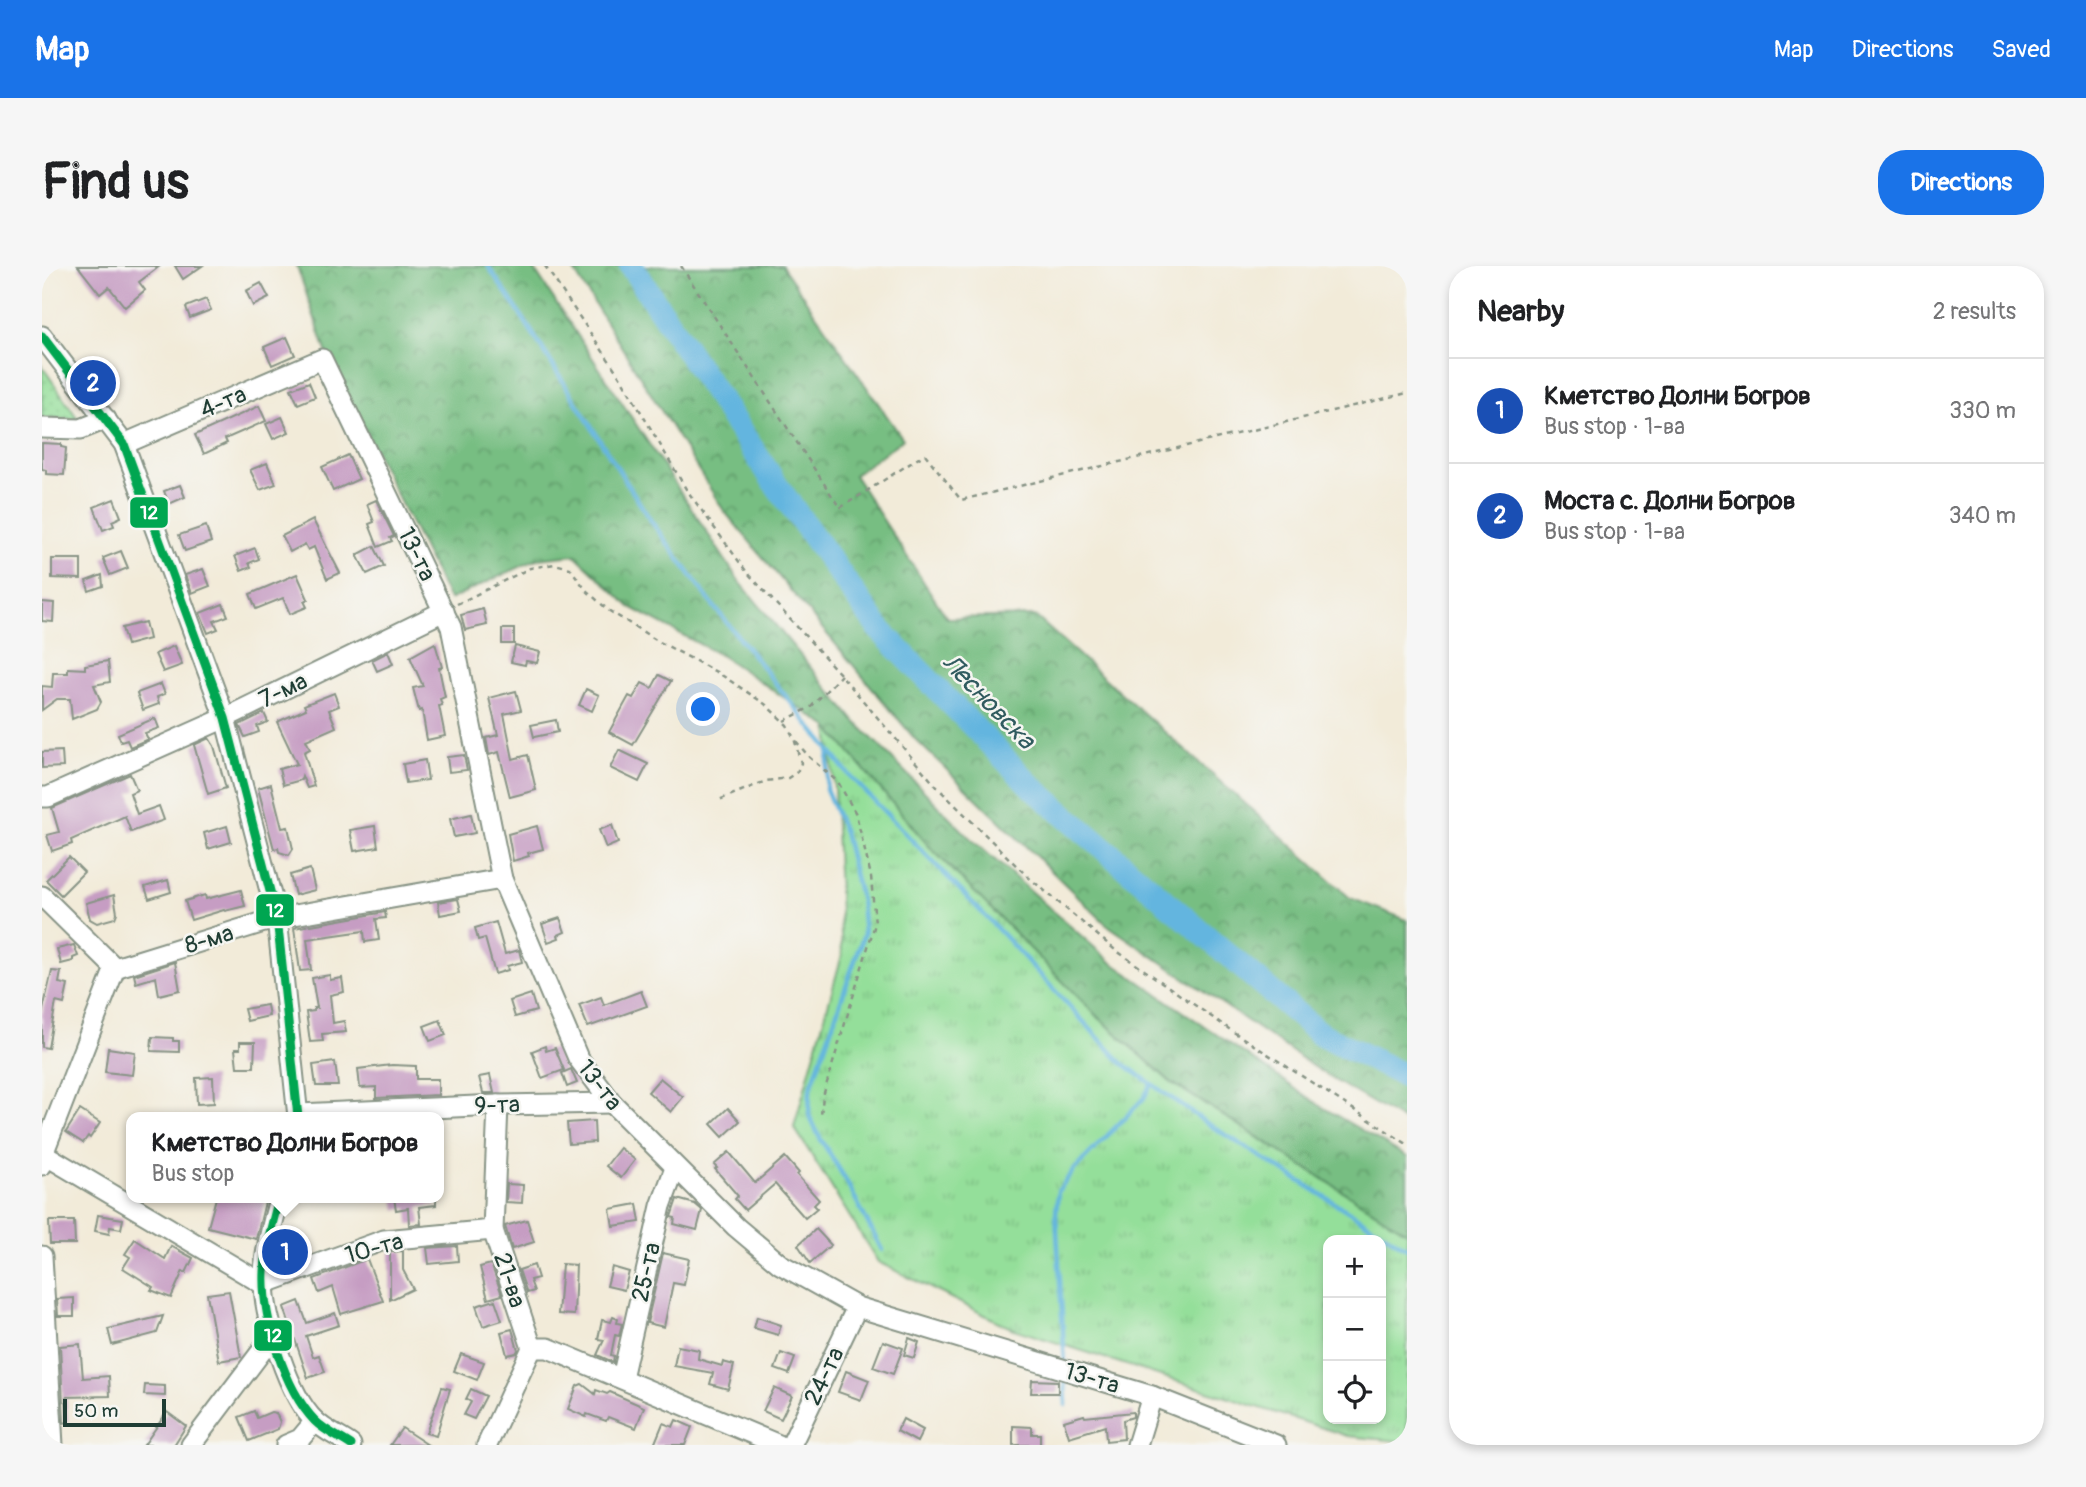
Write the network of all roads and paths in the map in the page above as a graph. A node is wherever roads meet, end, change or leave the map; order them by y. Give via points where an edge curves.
1 (545, 266) edge
2 (681, 266) edge
3 (42, 336) edge
4 (322, 359) joint
5 (1407, 393) edge
6 (106, 419) junction
7 (42, 428) edge
8 (124, 444) junction
9 (444, 611) junction
10 (841, 675) junction
11 (225, 718) junction
12 (783, 721) junction
13 (794, 738) junction
14 (42, 797) edge
15 (719, 800) dead end
16 (502, 879) junction
17 (42, 896) edge
18 (277, 918) junction
19 (115, 968) junction
20 (612, 1103) junction
21 (498, 1105) junction
22 (298, 1112) edge
23 (371, 1112) edge
24 (821, 1115) dead end
25 (1407, 1144) edge
26 (42, 1154) edge
27 (42, 1166) edge
28 (675, 1168) junction
29 (278, 1203) edge
30 (493, 1230) junction
31 (42, 1256) edge
32 (264, 1284) junction
33 (858, 1307) junction
34 (273, 1336) junction
35 (532, 1348) junction
36 (622, 1378) junction
37 (1152, 1396) junction
38 (315, 1421) junction
39 (295, 1443) edge
40 (193, 1444) edge
41 (53, 1445) edge
42 (351, 1445) edge
43 (487, 1445) edge
44 (779, 1445) edge
45 (791, 1445) edge
46 (1137, 1445) edge
47 (1276, 1445) edge

1 - 10 path via 621,378 686,489 746,571
2 - 5 path via 839,508 925,454 961,500
3 - 6 street
4 - 8 street, 4-та
4 - 9 street, 13-та
6 - 7 street via 81,429
6 - 8 street
8 - 11 street
9 - 11 street, 7-ма
9 - 12 path via 530,568 555,564 570,568 608,610 720,674
9 - 16 street, 13-та
10 - 12 path via 811,707
10 - 25 path via 937,787 1027,876 1114,949
11 - 14 street, 7-ма
11 - 18 street
12 - 13 path
13 - 15 path via 801,763 797,772
13 - 24 path via 838,782 856,814 871,876 875,924
16 - 18 street, 8-ма
16 - 20 street, 13-та via 578,1058
17 - 19 street
18 - 19 street, 8-ма
18 - 22 street
19 - 26 street
20 - 21 street, 9-та
20 - 28 street, 13-та
21 - 23 street, 9-та
21 - 30 street, 21-ва
26 - 27 street
26 - 32 street
28 - 33 street, 13-та via 780,1264
28 - 36 street, 25-та via 661,1206
29 - 32 street
30 - 32 street, 10-та via 384,1240
30 - 35 street, 21-ва
31 - 41 street
32 - 34 street
33 - 37 street, 13-та
33 - 45 street, 24-та
34 - 38 street via 295,1391
34 - 40 street
35 - 36 street via 548,1348
35 - 43 street
36 - 44 street
37 - 46 street
37 - 47 street, 13-та
38 - 39 street
38 - 42 street

